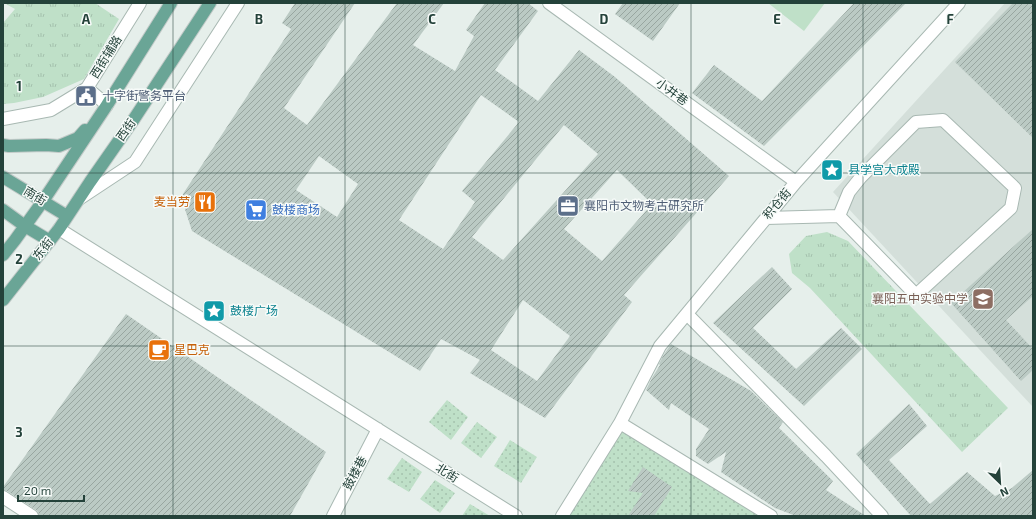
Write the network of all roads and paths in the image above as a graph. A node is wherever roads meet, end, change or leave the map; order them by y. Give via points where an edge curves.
1 (140, 3) edge
2 (171, 3) edge
3 (210, 3) edge
4 (238, 3) edge
5 (549, 3) edge
6 (960, 3) edge
7 (87, 88) junction
8 (107, 105) junction
9 (3, 120) edge
10 (3, 145) edge
11 (3, 177) edge
12 (796, 182) junction
13 (78, 200) junction
14 (43, 201) junction
15 (3, 210) edge
16 (67, 216) junction
17 (840, 216) junction
18 (766, 218) junction
19 (25, 226) junction
20 (59, 229) junction
21 (50, 241) junction
22 (3, 255) edge
23 (3, 300) edge
24 (687, 314) junction
25 (620, 423) junction
26 (378, 429) junction
27 (3, 497) edge
28 (32, 516) edge
29 (333, 516) edge
30 (516, 516) edge
31 (562, 516) edge
32 (771, 516) edge
33 (882, 516) edge

1 - 7 street, 西街辅路
2 - 8 main road
3 - 13 main road, 西街
4 - 13 street via 135,162
5 - 12 street, 小井巷
6 - 12 street, 积仓街
7 - 8 street, 西街辅路
7 - 9 street via 51,110
8 - 10 main road via 78,138 59,146
8 - 14 main road
11 - 14 main road, 南街
12 - 18 street, 积仓街
13 - 16 main road, 西街
14 - 16 main road, 南街
14 - 19 main road
15 - 19 main road
16 - 20 main road, 东街
17 - 17 street via 916,296 1011,208 1015,188 943,120 916,122 861,177 849,192
17 - 18 street
18 - 24 street, 积仓街
19 - 21 main road
19 - 22 main road
20 - 21 main road, 东街
20 - 26 street, 北街
21 - 23 main road, 东街
24 - 25 street, 积仓街 via 660,346
24 - 33 street
25 - 31 street, 积仓街
25 - 32 street
26 - 29 street, 鼓楼巷
26 - 30 street, 北街
27 - 28 street

